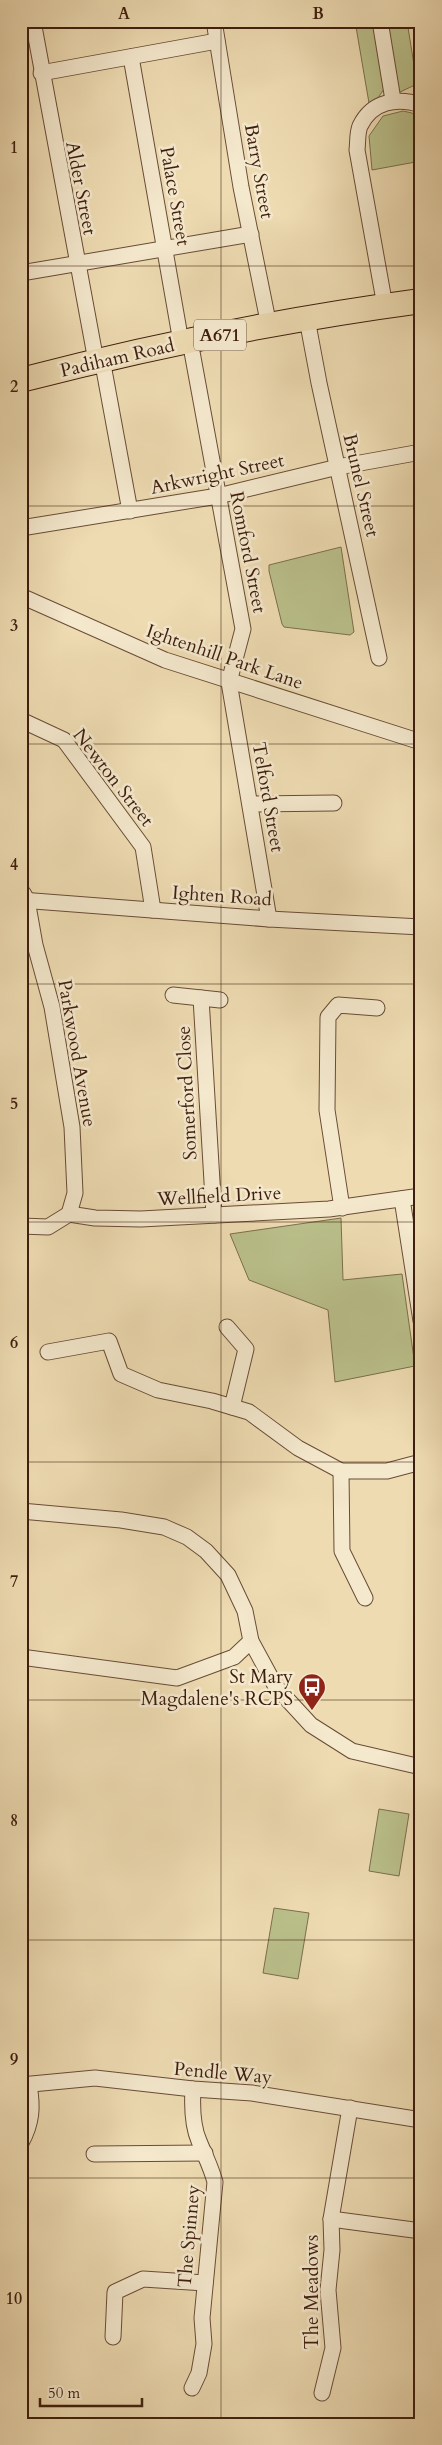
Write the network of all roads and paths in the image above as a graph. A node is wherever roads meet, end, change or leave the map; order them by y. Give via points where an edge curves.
1 (33, 21) edge
2 (214, 21) edge
3 (380, 21) edge
4 (217, 40) junction
5 (131, 57) junction
6 (41, 73) junction
7 (393, 100) junction
8 (421, 105) edge
9 (251, 234) junction
10 (164, 248) junction
11 (76, 263) junction
12 (21, 272) edge
13 (421, 301) edge
14 (385, 306) junction
15 (308, 319) junction
16 (269, 326) junction
17 (186, 342) junction
18 (99, 360) junction
19 (21, 380) edge
20 (421, 452) edge
21 (338, 467) junction
22 (218, 496) junction
23 (130, 511) junction
24 (21, 528) edge
25 (21, 596) edge
26 (380, 658) dead end
27 (229, 682) junction
28 (21, 720) edge
29 (421, 742) edge
30 (334, 803) dead end
31 (250, 804) junction
32 (23, 897) edge
33 (153, 910) junction
34 (269, 919) junction
35 (421, 928) edge
36 (173, 995) dead end
37 (200, 998) junction
38 (220, 1000) dead end
39 (377, 1008) dead end
40 (421, 1196) edge
41 (402, 1199) junction
42 (342, 1208) junction
43 (69, 1214) junction
44 (214, 1215) junction
45 (21, 1226) edge
46 (421, 1321) edge
47 (227, 1327) dead end
48 (48, 1352) dead end
49 (232, 1407) junction
50 (421, 1462) edge
51 (341, 1471) junction
52 (21, 1511) edge
53 (365, 1598) dead end
54 (251, 1642) junction
55 (21, 1658) edge
56 (421, 1767) edge
57 (25, 2085) edge
58 (193, 2089) junction
59 (350, 2108) junction
60 (421, 2120) edge
61 (21, 2143) edge
62 (205, 2153) junction
63 (94, 2154) dead end
64 (332, 2216) junction
65 (421, 2231) edge
66 (205, 2283) junction
67 (113, 2337) dead end
68 (192, 2388) dead end
69 (322, 2393) dead end

1 - 6 street, Alder Street
2 - 4 street, Barry Street
3 - 7 street
4 - 5 street
4 - 9 street, Barry Street
5 - 6 street
5 - 10 street, Palace Street
6 - 11 street, Alder Street
7 - 8 street
7 - 14 street via 375,107 360,127 357,150
9 - 10 street
9 - 16 street, Barry Street
10 - 11 street
10 - 17 street, Palace Street
11 - 12 street
11 - 18 street, Alder Street
13 - 14 main road, Padiham Road / A671
14 - 15 main road, Padiham Road / A671
15 - 16 main road, Padiham Road / A671
15 - 21 street, Brunel Street
16 - 17 main road, Padiham Road / A671
17 - 18 main road, Padiham Road / A671
17 - 22 street, Romford Street
18 - 19 main road, Padiham Road / A671
18 - 23 street, Alder Street
20 - 21 street, Arkwright Street
21 - 22 street, Arkwright Street
21 - 26 street, Brunel Street
22 - 23 street, Arkwright Street
22 - 27 street, Romford Street via 244,629
23 - 24 street, Arkwright Street
25 - 27 street, Ightenhill Park Lane via 165,660
27 - 29 street, Ightenhill Park Lane
27 - 31 street, Telford Street
28 - 33 street, Newton Street via 64,740 143,847
30 - 31 street
31 - 34 street, Telford Street
32 - 33 street, Ighten Road
32 - 43 street, Parkwood Avenue via 52,1007 72,1126 75,1193
33 - 34 street, Ighten Road
34 - 35 street, Ighten Road
36 - 37 street, Somerford Close
37 - 38 street, Somerford Close
37 - 44 street, Somerford Close
39 - 42 street via 338,1005 328,1017 327,1110
40 - 41 street, Wellfield Drive
41 - 42 street, Wellfield Drive
41 - 46 street
42 - 44 street, Wellfield Drive
43 - 44 street, Wellfield Drive via 141,1219
43 - 45 street via 48,1227
47 - 49 street via 246,1349
48 - 49 street via 109,1341 121,1374 158,1390
49 - 51 street via 249,1412 298,1448
50 - 51 street via 387,1470
51 - 53 street via 342,1551
52 - 54 street via 121,1520 164,1527 186,1537 206,1551 228,1575 245,1610
54 - 55 street via 234,1657 176,1678
54 - 56 street via 276,1687 311,1725 352,1751
57 - 58 street, Pendle Way via 95,2078
57 - 61 street via 32,2103 30,2128
58 - 59 street, Pendle Way via 252,2093
58 - 62 street, The Spinney via 192,2115
59 - 60 street, Pendle Way
59 - 64 street
62 - 63 street
62 - 66 street, The Spinney via 215,2182
64 - 65 street, The Meadows
64 - 69 street, The Meadows via 328,2290 333,2348
66 - 67 street via 143,2279 115,2292
66 - 68 street, The Spinney via 204,2344 199,2373

